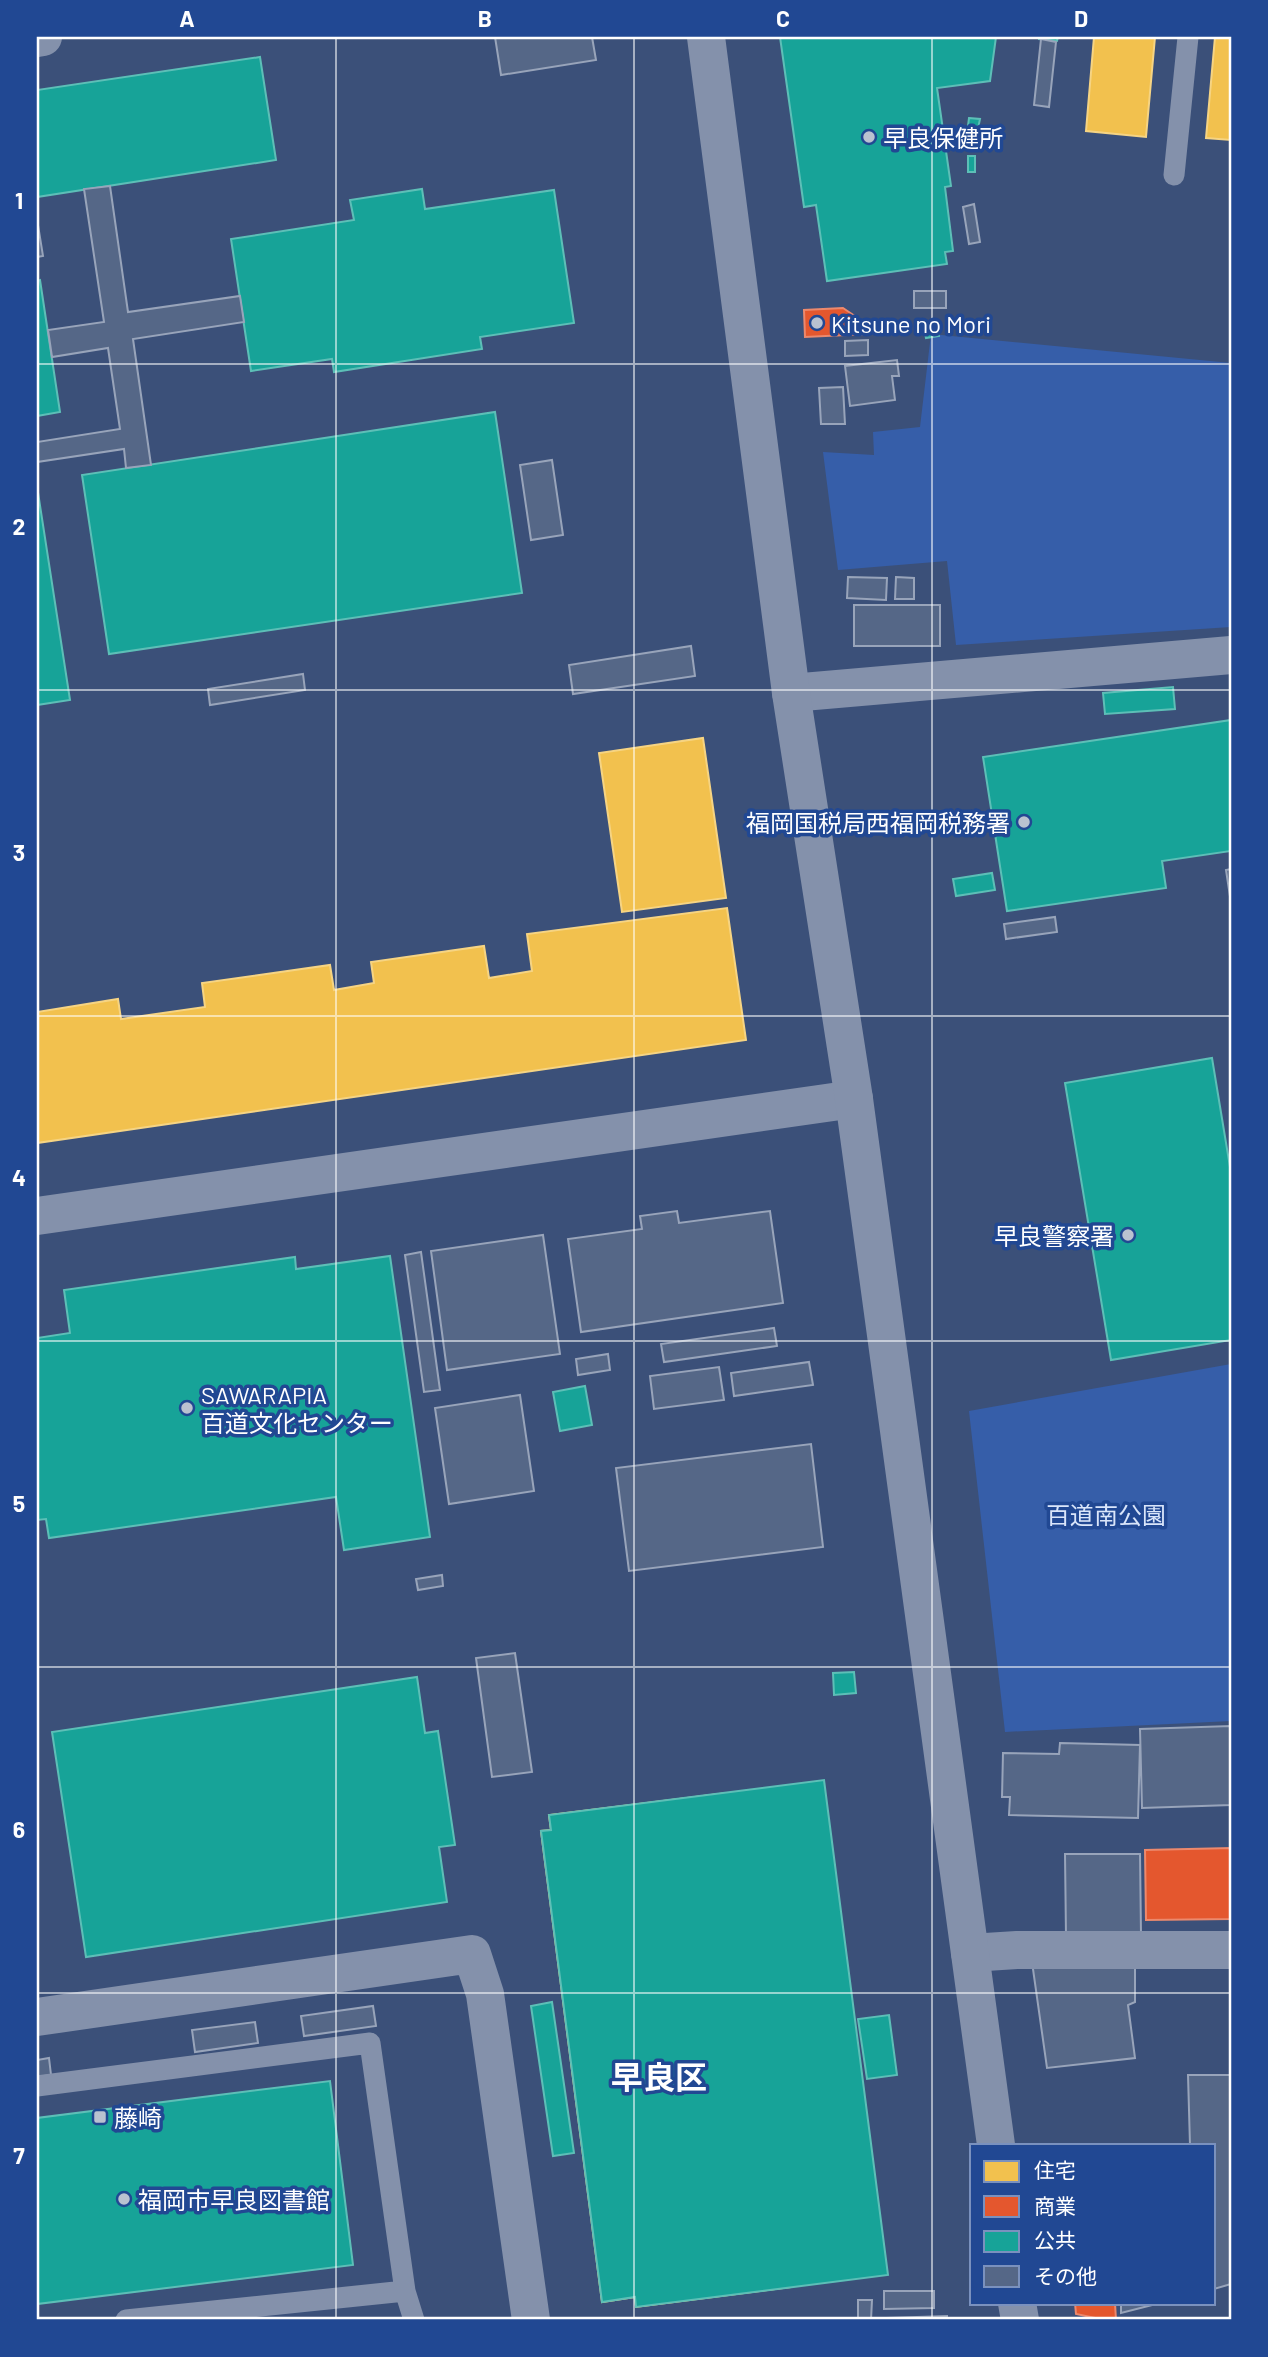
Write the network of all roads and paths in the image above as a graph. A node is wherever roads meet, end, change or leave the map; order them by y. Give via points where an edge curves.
1 (43, 37) edge
2 (706, 37) edge
3 (1188, 37) edge
4 (37, 38) edge
5 (1174, 175) dead end
6 (1231, 655) edge
7 (790, 694) junction
8 (853, 1099) junction
9 (37, 1216) edge
10 (1231, 1950) edge
11 (970, 1953) junction
12 (37, 2017) edge
13 (37, 2086) edge
14 (996, 2144) edge
15 (405, 2291) junction
16 (127, 2320) edge
17 (414, 2320) edge
18 (531, 2320) edge

1 - 4 street
2 - 7 street
3 - 5 lane
6 - 7 street
7 - 8 street
8 - 9 street
8 - 11 street
10 - 11 street
11 - 14 street
12 - 18 street via 472,1954 485,1994
13 - 15 lane via 370,2043
15 - 16 lane
15 - 17 lane

